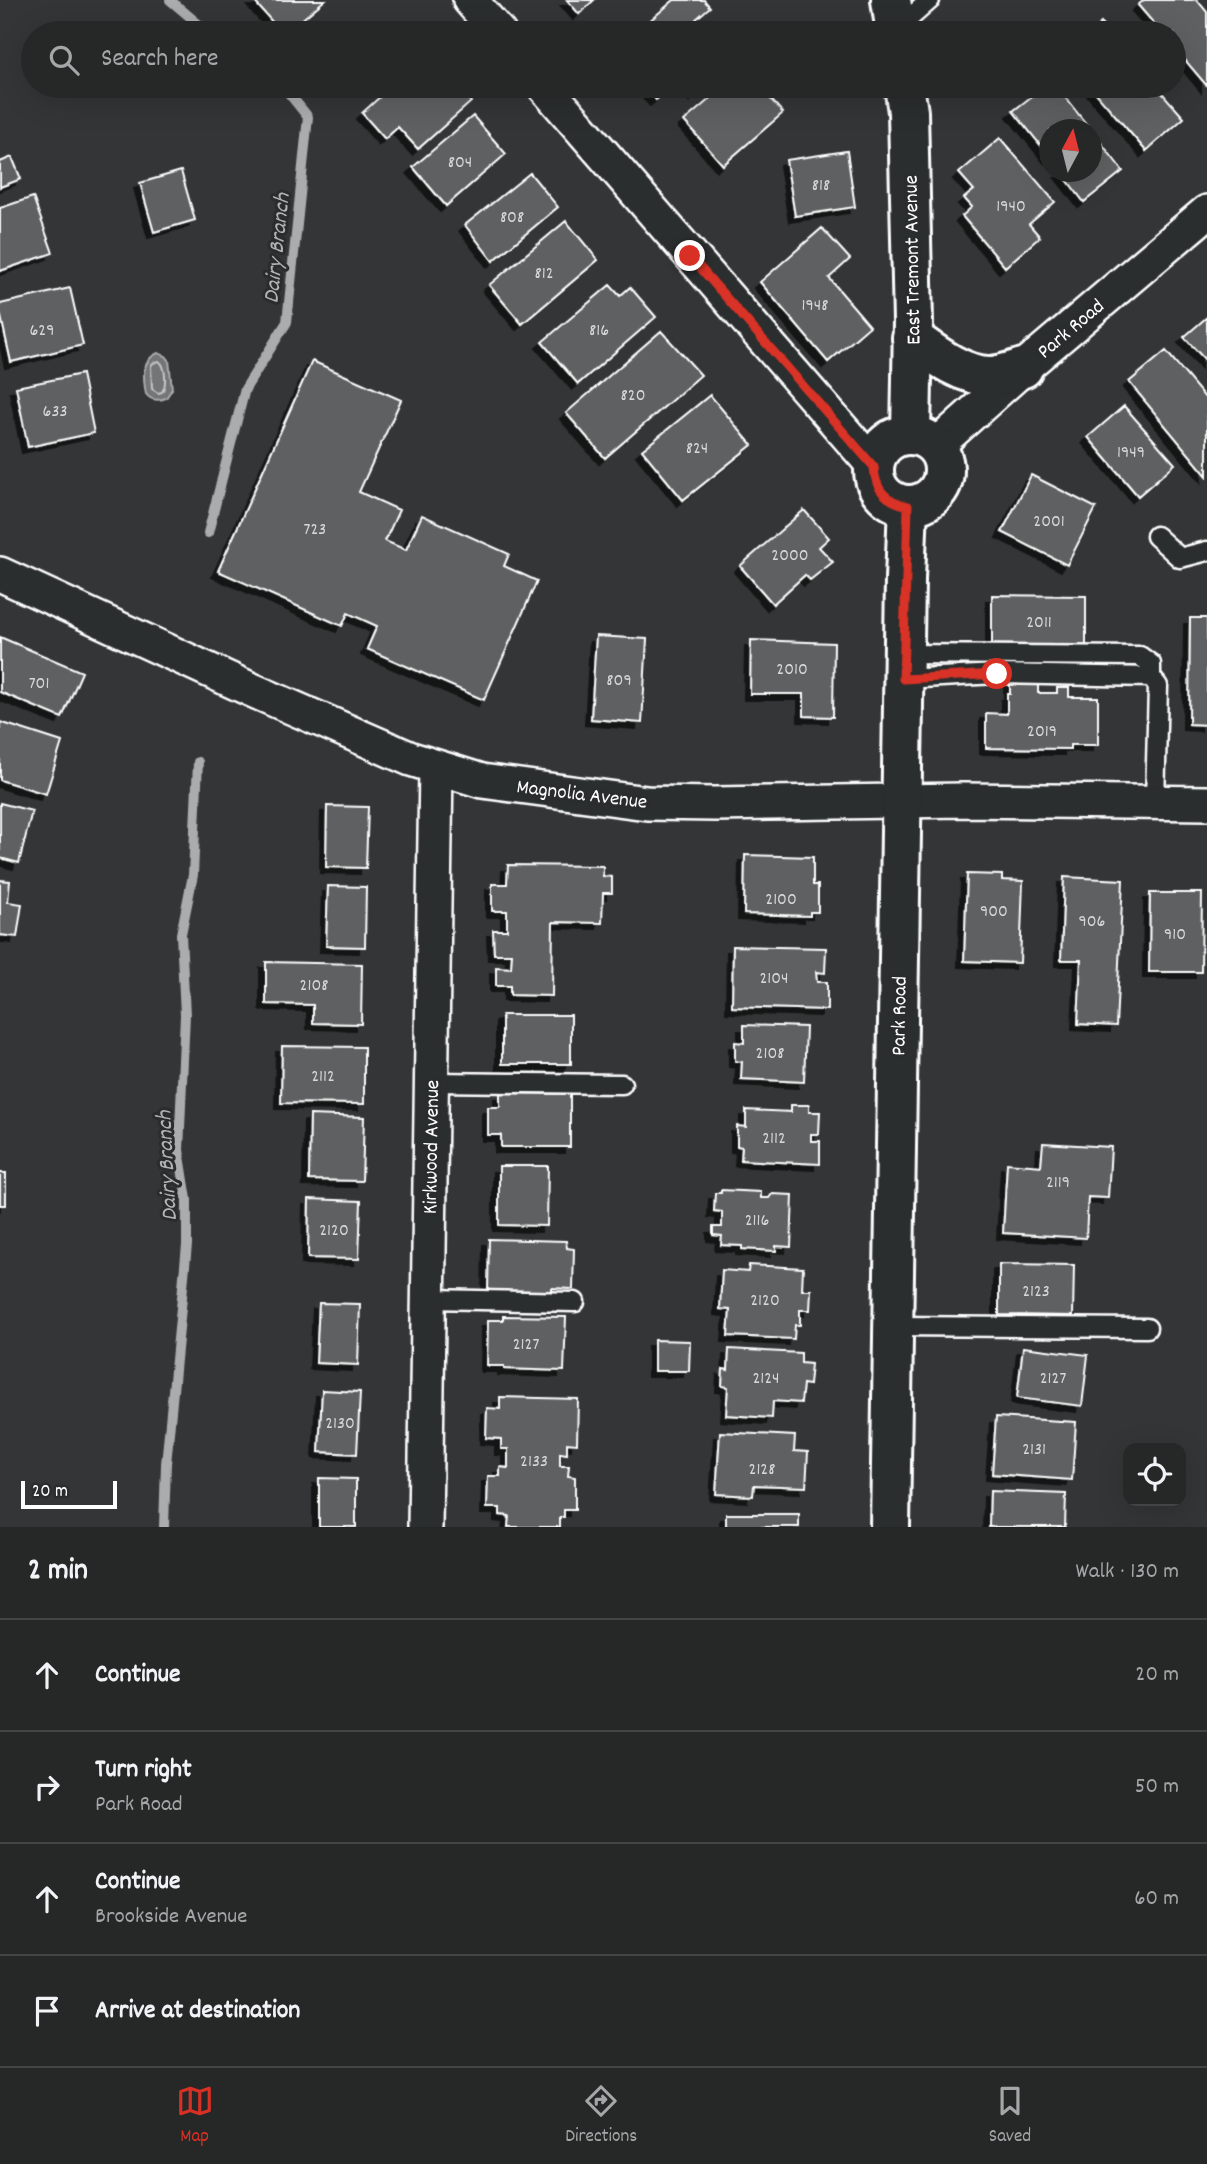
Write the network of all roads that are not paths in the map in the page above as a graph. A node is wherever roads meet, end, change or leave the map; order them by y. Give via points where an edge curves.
1 (470, 0) edge
2 (930, 0) edge
3 (488, 21) edge
4 (895, 21) edge
5 (554, 98) edge
6 (906, 98) edge
7 (1207, 212) edge
8 (912, 338) junction
9 (1023, 368) junction
10 (923, 441) junction
11 (874, 467) junction
12 (908, 506) junction
13 (1156, 536) dead end
14 (1207, 551) edge
15 (0, 574) edge
16 (903, 666) junction
17 (1151, 677) junction
18 (436, 767) junction
19 (901, 802) junction
20 (1155, 803) junction
21 (1207, 803) edge
22 (431, 1082) junction
23 (621, 1084) dead end
24 (428, 1299) junction
25 (575, 1302) dead end
26 (893, 1326) junction
27 (1147, 1328) dead end
28 (425, 1527) edge
29 (890, 1527) edge

1 - 3 street
2 - 4 lane
5 - 11 street
6 - 8 street, East Tremont Avenue
7 - 9 street, Park Road
8 - 9 street via 968,371 991,376
8 - 10 street, East Tremont Avenue
9 - 10 street, Park Road
10 - 11 street, Park Road via 898,437 886,443
10 - 12 street via 942,459 944,472 933,496
11 - 12 street via 874,478 886,498
12 - 16 street, Park Road
13 - 14 lane via 1180,558
15 - 18 street, Magnolia Avenue via 252,690
16 - 17 lane via 997,674
16 - 17 lane via 1140,656 1151,664
16 - 19 street, Park Road
17 - 20 lane via 1158,686
18 - 19 street, Magnolia Avenue via 482,781 629,802
18 - 22 street, Kirkwood Avenue
19 - 20 street, Magnolia Avenue
19 - 26 street, Park Road
20 - 21 street, Magnolia Avenue
22 - 23 lane
22 - 24 street, Kirkwood Avenue
24 - 25 lane
24 - 28 street, Kirkwood Avenue
26 - 27 lane
26 - 29 street, Park Road

